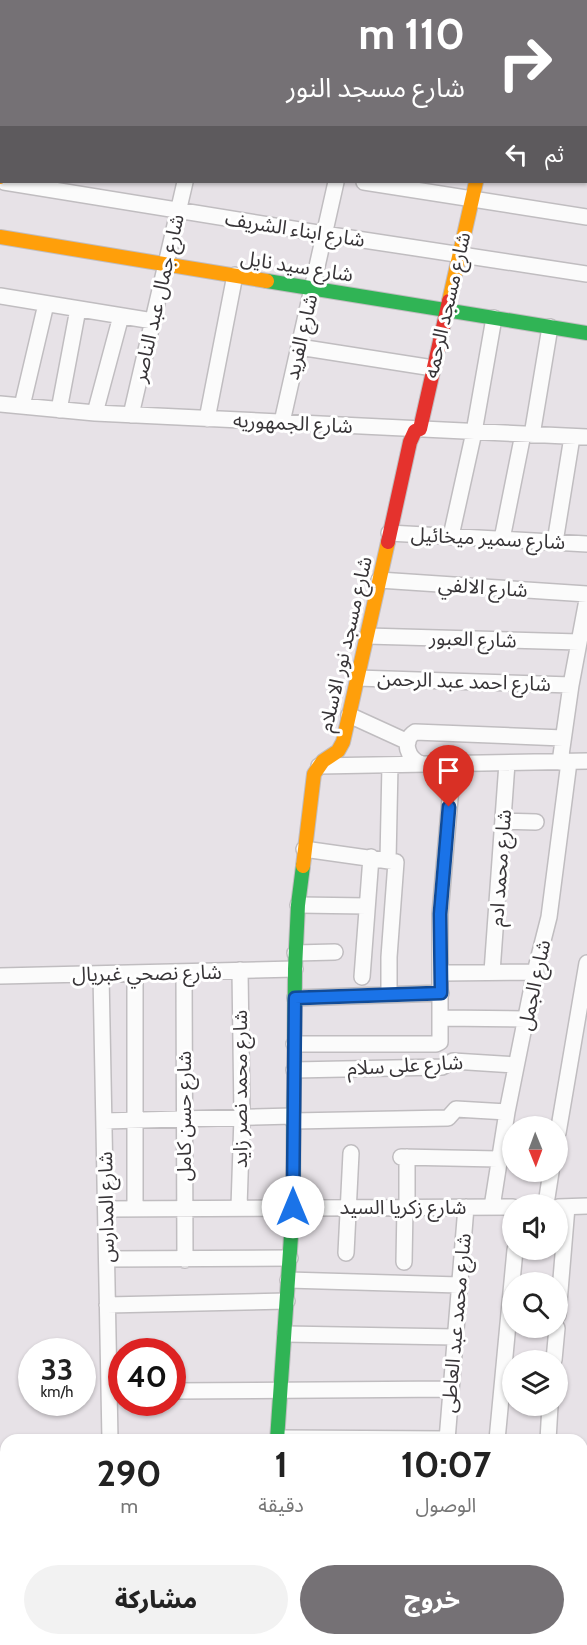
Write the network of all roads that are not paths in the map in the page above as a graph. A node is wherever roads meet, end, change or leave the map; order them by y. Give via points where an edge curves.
1 (19, 183) edge
2 (185, 183) edge
3 (336, 183) edge
4 (371, 183) edge
5 (476, 183) edge
6 (472, 198) junction
7 (178, 210) junction
8 (587, 217) edge
9 (324, 234) junction
10 (0, 237) edge
11 (459, 254) junction
12 (166, 264) junction
13 (587, 274) edge
14 (235, 275) junction
15 (312, 288) junction
16 (0, 297) edge
17 (45, 304) junction
18 (78, 309) junction
19 (446, 310) junction
20 (121, 316) junction
21 (495, 318) junction
22 (153, 321) junction
23 (550, 327) junction
24 (587, 333) edge
25 (299, 346) junction
26 (432, 368) junction
27 (0, 404) edge
28 (22, 406) junction
29 (59, 410) junction
30 (95, 413) junction
31 (131, 415) junction
32 (207, 419) junction
33 (282, 422) junction
34 (420, 429) junction
35 (474, 432) junction
36 (528, 434) junction
37 (580, 437) edge
38 (389, 533) junction
39 (451, 536) junction
40 (502, 539) junction
41 (555, 542) junction
42 (587, 544) edge
43 (379, 580) junction
44 (587, 594) edge
45 (587, 600) edge
46 (367, 636) junction
47 (579, 642) junction
48 (357, 678) junction
49 (571, 685) junction
50 (349, 715) junction
51 (563, 738) junction
52 (408, 742) junction
53 (587, 761) edge
54 (564, 762) junction
55 (507, 763) junction
56 (421, 764) junction
57 (453, 764) junction
58 (390, 765) junction
59 (319, 766) junction
60 (503, 821) junction
61 (536, 822) dead end
62 (304, 849) junction
63 (371, 857) junction
64 (391, 860) junction
65 (298, 905) junction
66 (367, 906) junction
67 (335, 952) dead end
68 (295, 961) junction
69 (587, 963) edge
70 (240, 970) junction
71 (184, 972) junction
72 (492, 972) junction
73 (535, 972) junction
74 (135, 973) junction
75 (440, 973) junction
76 (101, 974) junction
77 (0, 976) edge
78 (363, 977) dead end
79 (441, 993) junction
80 (389, 995) junction
81 (295, 998) junction
82 (441, 1018) junction
83 (526, 1019) junction
84 (294, 1044) junction
85 (516, 1065) junction
86 (294, 1070) junction
87 (507, 1112) junction
88 (561, 1116) edge
89 (242, 1117) junction
90 (293, 1118) junction
91 (184, 1119) junction
92 (135, 1120) junction
93 (104, 1121) junction
94 (351, 1153) dead end
95 (498, 1159) junction
96 (587, 1206) edge
97 (184, 1207) junction
98 (293, 1207) junction
99 (348, 1207) junction
100 (406, 1207) junction
101 (466, 1207) junction
102 (492, 1207) junction
103 (502, 1207) edge
104 (568, 1207) edge
105 (135, 1208) junction
106 (239, 1208) junction
107 (106, 1209) junction
108 (346, 1253) dead end
109 (290, 1258) junction
110 (107, 1259) junction
111 (185, 1260) junction
112 (514, 1260) edge
113 (404, 1262) dead end
114 (288, 1280) junction
115 (459, 1285) junction
116 (287, 1301) junction
117 (108, 1305) junction
118 (285, 1334) junction
119 (455, 1337) junction
120 (111, 1338) edge
121 (451, 1389) junction
122 (281, 1390) junction
123 (186, 1391) edge
124 (112, 1416) edge
125 (549, 1416) edge
126 (111, 1434) edge
127 (278, 1434) edge
128 (447, 1434) edge
129 (498, 1434) edge
130 (548, 1434) edge

1 - 7 street, شارع ابناء الشريف
2 - 7 street, شارع جمال عبد الناصر
3 - 9 street, شارع الفريد
4 - 6 street
5 - 6 street, شارع مسجد الرحمه
6 - 8 street
6 - 11 street, شارع مسجد الرحمه
7 - 9 street, شارع ابناء الشريف
7 - 12 street, شارع جمال عبد الناصر
9 - 11 street, شارع ابناء الشريف
9 - 15 street, شارع الفريد
10 - 12 street, شارع سيد نايل
11 - 13 street, شارع ابناء الشريف
11 - 19 street, شارع مسجد الرحمه
12 - 14 street, شارع سيد نايل
12 - 22 street, شارع جمال عبد الناصر
14 - 15 street, شارع سيد نايل
14 - 32 street
15 - 19 street, شارع سيد نايل
15 - 25 street, شارع الفريد
16 - 17 street
17 - 18 street
17 - 28 street
18 - 20 street
18 - 29 street
19 - 21 street, شارع سيد نايل
19 - 26 street, شارع مسجد الرحمه
20 - 22 street
20 - 30 street
21 - 23 street, شارع سيد نايل
21 - 35 street
22 - 31 street, شارع جمال عبد الناصر
23 - 24 street, شارع سيد نايل
23 - 36 street
25 - 26 street
25 - 33 street, شارع الفريد
26 - 34 street, شارع مسجد الرحمه
27 - 28 street, شارع الجمهوريه
28 - 29 street, شارع الجمهوريه
29 - 30 street, شارع الجمهوريه
30 - 31 street, شارع الجمهوريه
31 - 32 street, شارع الجمهوريه
32 - 33 street, شارع الجمهوريه
33 - 34 street, شارع الجمهوريه
34 - 35 street, شارع الجمهوريه
34 - 38 street, شارع مسجد نور الاسلام via 410,442
35 - 36 street, شارع الجمهوريه
35 - 39 street
36 - 37 street, شارع الجمهوريه
36 - 40 street
37 - 41 street
38 - 39 street, شارع سمير ميخائيل
38 - 43 street, شارع مسجد نور الاسلام
39 - 40 street, شارع سمير ميخائيل
40 - 41 street, شارع سمير ميخائيل
41 - 42 street, شارع سمير ميخائيل
43 - 44 street, شارع الالفي
43 - 46 street, شارع مسجد نور الاسلام
45 - 47 street, شارع الجمل
46 - 47 street, شارع العبور
46 - 48 street, شارع مسجد نور الاسلام
47 - 49 street, شارع الجمل
48 - 49 street, شارع احمد عبد الرحمن
48 - 50 street, شارع مسجد نور الاسلام
49 - 51 street, شارع الجمل
50 - 52 street
50 - 59 street, شارع مسجد نور الاسلام via 341,747
51 - 52 street via 415,732
51 - 54 street, شارع الجمل
52 - 56 street via 408,753
53 - 54 street
54 - 55 street
54 - 73 street, شارع الجمل via 549,917
55 - 57 street
55 - 60 street, شارع محمد ادم
56 - 57 street
56 - 58 street
57 - 75 street via 440,914
58 - 59 street
58 - 64 street
59 - 62 street via 314,774
60 - 61 street
60 - 72 street, شارع محمد ادم
62 - 63 street
62 - 65 street
63 - 64 street
63 - 66 street
64 - 80 street via 397,864
65 - 66 street
65 - 68 street
66 - 78 street
67 - 68 street, شارع نصحي غبريال
68 - 70 street, شارع نصحي غبريال
68 - 81 street
69 - 88 street
70 - 71 street, شارع نصحي غبريال
70 - 89 street, شارع محمد نصر زايد
71 - 74 street, شارع نصحي غبريال
71 - 91 street, شارع حسن كامل
72 - 73 street
72 - 75 street
73 - 83 street, شارع الجمل
74 - 76 street, شارع نصحي غبريال
74 - 92 street
75 - 79 street
76 - 77 street, شارع نصحي غبريال
76 - 93 street, شارع المدارس
79 - 80 street
79 - 82 street
80 - 81 street
81 - 84 street
82 - 83 street
82 - 84 street via 441,1040 436,1044
83 - 85 street, شارع الجمل
84 - 86 street
85 - 86 street, شارع على سلام via 453,1061 439,1067
85 - 87 street, شارع الجمل
86 - 90 street
87 - 90 street via 456,1109 448,1118
87 - 95 street, شارع الجمل
89 - 90 street
89 - 91 street
89 - 106 street, شارع محمد نصر زايد
90 - 98 street
91 - 92 street
91 - 97 street, شارع حسن كامل
92 - 93 street
92 - 105 street
93 - 107 street, شارع المدارس
94 - 99 street
95 - 100 street via 404,1157
95 - 102 street, شارع الجمل
96 - 104 street
97 - 105 street, شارع زكريا السيد
97 - 106 street, شارع زكريا السيد
97 - 111 street, شارع حسن كامل
98 - 99 street, شارع زكريا السيد
98 - 106 street, شارع زكريا السيد
98 - 109 street
99 - 100 street, شارع زكريا السيد
99 - 108 street
100 - 101 street, شارع زكريا السيد
100 - 113 street
101 - 102 street, شارع زكريا السيد
101 - 115 street, شارع محمد عبد العاطى
102 - 103 street, شارع زكريا السيد
105 - 107 street, شارع زكريا السيد
107 - 110 street, شارع المدارس
109 - 111 street
109 - 114 street
110 - 111 street
110 - 117 street, شارع المدارس
112 - 129 street
114 - 115 street
114 - 116 street
115 - 119 street, شارع محمد عبد العاطى
116 - 117 street
116 - 118 street
117 - 120 street, شارع المدارس
118 - 119 street
118 - 122 street
119 - 121 street, شارع محمد عبد العاطى
121 - 122 street
121 - 128 street, شارع محمد عبد العاطى
122 - 123 street
122 - 127 street
124 - 126 street, شارع المدارس
125 - 130 street

